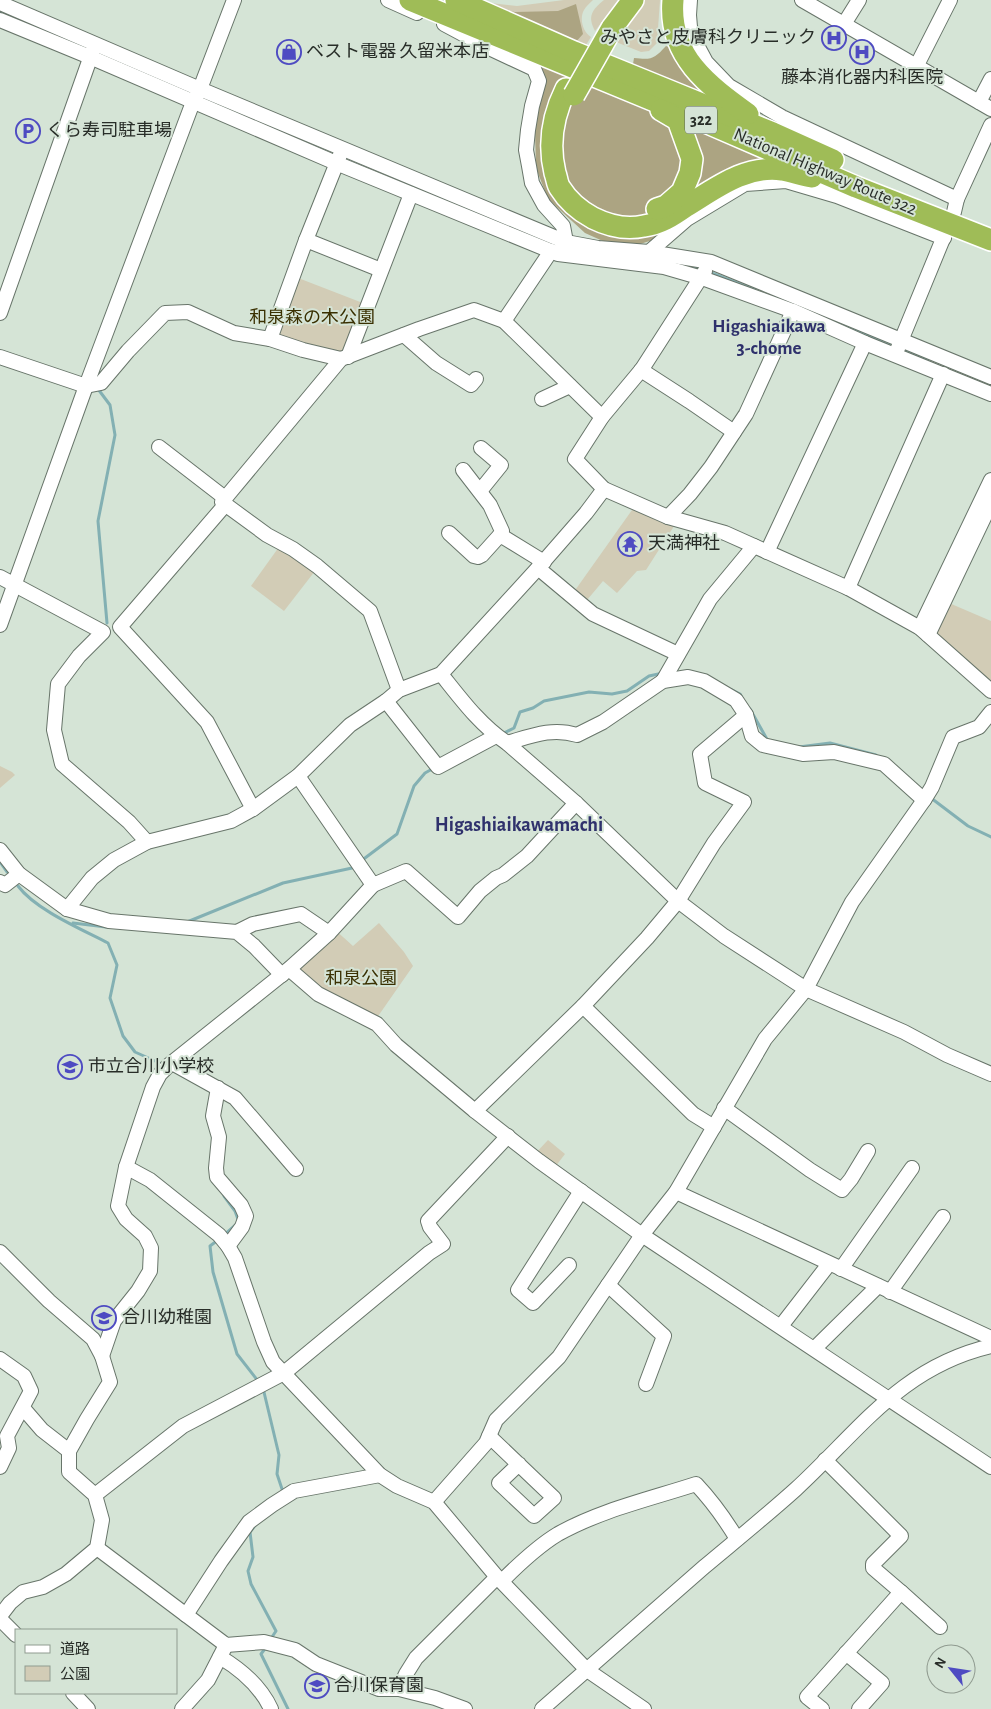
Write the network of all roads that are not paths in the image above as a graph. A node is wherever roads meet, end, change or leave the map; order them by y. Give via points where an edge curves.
1 (234, 0) edge
2 (388, 0) edge
3 (410, 0) edge
4 (456, 0) edge
5 (622, 0) edge
6 (633, 0) edge
7 (672, 0) edge
8 (690, 0) edge
9 (802, 0) edge
10 (859, 0) edge
11 (950, 0) edge
12 (0, 3) edge
13 (0, 20) edge
14 (844, 24) junction
15 (608, 27) junction
16 (92, 50) junction
17 (916, 65) junction
18 (991, 79) edge
19 (570, 92) junction
20 (632, 92) junction
21 (197, 96) junction
22 (985, 105) edge
23 (991, 125) edge
24 (773, 133) junction
25 (342, 148) junction
26 (336, 164) junction
27 (856, 187) junction
28 (411, 194) junction
29 (951, 218) junction
30 (991, 228) edge
31 (306, 240) junction
32 (991, 240) edge
33 (558, 249) junction
34 (649, 252) junction
35 (711, 262) junction
36 (382, 270) junction
37 (702, 278) junction
38 (793, 311) junction
39 (0, 313) edge
40 (504, 321) junction
41 (404, 335) junction
42 (270, 339) junction
43 (901, 341) junction
44 (866, 343) junction
45 (895, 355) junction
46 (0, 358) edge
47 (345, 358) junction
48 (640, 370) junction
49 (943, 374) junction
50 (991, 377) edge
51 (476, 379) dead end
52 (86, 386) junction
53 (570, 386) junction
54 (991, 394) edge
55 (542, 399) dead end
56 (602, 417) junction
57 (734, 432) junction
58 (159, 447) dead end
59 (481, 448) dead end
60 (464, 470) dead end
61 (990, 486) edge
62 (604, 489) junction
63 (480, 491) junction
64 (225, 502) junction
65 (991, 503) edge
66 (668, 517) junction
67 (449, 534) dead end
68 (500, 535) junction
69 (754, 546) junction
70 (767, 552) junction
71 (541, 565) junction
72 (0, 577) edge
73 (15, 584) junction
74 (848, 588) junction
75 (0, 625) edge
76 (120, 627) junction
77 (924, 631) junction
78 (103, 632) junction
79 (678, 654) junction
80 (441, 674) junction
81 (663, 681) junction
82 (399, 690) junction
83 (991, 690) edge
84 (386, 701) junction
85 (991, 712) edge
86 (746, 715) junction
87 (502, 739) junction
88 (298, 776) junction
89 (924, 800) junction
90 (576, 803) junction
91 (253, 809) junction
92 (147, 842) junction
93 (0, 850) edge
94 (20, 874) junction
95 (0, 882) edge
96 (373, 886) junction
97 (678, 901) junction
98 (67, 909) junction
99 (237, 932) junction
100 (329, 933) junction
101 (286, 972) junction
102 (806, 990) junction
103 (583, 1006) junction
104 (168, 1067) junction
105 (991, 1074) edge
106 (218, 1088) junction
107 (724, 1108) junction
108 (475, 1111) junction
109 (714, 1127) junction
110 (508, 1136) junction
111 (868, 1151) dead end
112 (126, 1167) junction
113 (912, 1168) dead end
114 (296, 1169) dead end
115 (581, 1191) junction
116 (676, 1192) junction
117 (943, 1217) dead end
118 (642, 1234) junction
119 (228, 1246) junction
120 (0, 1252) edge
121 (568, 1265) dead end
122 (835, 1266) junction
123 (608, 1285) junction
124 (884, 1289) junction
125 (781, 1326) junction
126 (991, 1338) edge
127 (991, 1346) edge
128 (814, 1348) junction
129 (102, 1356) junction
130 (0, 1359) edge
131 (284, 1374) junction
132 (646, 1384) dead end
133 (889, 1397) junction
134 (23, 1408) junction
135 (489, 1436) junction
136 (70, 1451) junction
137 (825, 1460) junction
138 (519, 1464) dead end
139 (0, 1467) edge
140 (991, 1467) edge
141 (380, 1475) junction
142 (95, 1495) junction
143 (434, 1502) junction
144 (737, 1539) junction
145 (98, 1548) junction
146 (500, 1579) junction
147 (901, 1592) junction
148 (186, 1615) junction
149 (0, 1618) edge
150 (940, 1626) dead end
151 (15, 1634) edge
152 (223, 1651) junction
153 (846, 1654) junction
154 (587, 1670) junction
155 (399, 1689) junction
156 (74, 1694) edge
157 (88, 1709) edge
158 (182, 1709) edge
159 (271, 1709) edge
160 (465, 1709) edge
161 (542, 1709) edge
162 (644, 1709) edge
163 (822, 1709) edge
164 (859, 1709) edge

1 - 21 street
2 - 33 street via 451,27 534,69 539,81 526,150 532,183 544,205 563,226
3 - 20 highway, National Highway Route 322 / 322
4 - 24 highway, National Highway Route 322 / 322
5 - 15 highway
6 - 15 highway
7 - 24 highway via 677,39 690,65
8 - 29 street via 690,27 698,46 706,62 729,86
9 - 14 street
10 - 14 street
11 - 17 street
12 - 16 street
13 - 16 street
14 - 17 street
15 - 19 highway
16 - 21 street
16 - 39 street
17 - 22 street
18 - 22 street
19 - 20 highway via 562,125 563,171 581,199 612,216 629,216 666,206 682,192 690,173 692,159 678,120
19 - 27 highway via 558,106 551,145 554,170 559,187 579,210 606,224 622,228 644,227 664,221 721,185 762,170 781,170
20 - 27 highway, National Highway Route 322 / 322
21 - 25 street
21 - 26 street
21 - 52 street
23 - 29 street
24 - 29 highway, National Highway Route 322 / 322
25 - 26 street
25 - 33 street
26 - 28 street
26 - 31 street
27 - 29 highway, National Highway Route 322 / 322
28 - 33 street
28 - 36 street
29 - 30 highway, National Highway Route 322 / 322
29 - 32 highway, National Highway Route 322 / 322
29 - 34 street via 837,196 786,181 745,184 688,219
29 - 43 street
31 - 36 street
31 - 42 street
33 - 34 street
33 - 37 street via 664,267
33 - 40 street
34 - 35 street
35 - 37 street
35 - 43 street
36 - 47 street
37 - 38 street
37 - 48 street
38 - 44 street
38 - 57 street via 746,414
40 - 41 street via 474,310
40 - 53 street
41 - 47 street
41 - 51 street via 436,363 471,386
42 - 47 street via 302,350
42 - 52 street via 234,333 188,312 165,313 101,383
43 - 45 street
43 - 50 street
44 - 45 street
44 - 70 street
45 - 49 street
46 - 52 street
47 - 64 street
48 - 56 street
48 - 57 street
49 - 54 street
49 - 74 street
52 - 73 street
53 - 55 street
53 - 56 street
56 - 62 street via 575,459
57 - 66 street via 711,467
58 - 64 street
59 - 63 street via 501,465
60 - 63 street
61 - 77 street
62 - 66 street
62 - 71 street
63 - 68 street via 502,531
64 - 76 street
64 - 82 street via 267,535 317,566 370,610
65 - 77 street
66 - 69 street via 725,533
67 - 68 street via 478,557
68 - 71 street
69 - 70 street
69 - 79 street via 710,599
70 - 74 street
71 - 79 street via 593,614
71 - 80 street
72 - 73 street
73 - 75 street
73 - 78 street
74 - 77 street
76 - 78 street
76 - 91 street via 207,722
77 - 83 street
78 - 92 street via 78,656 58,684 54,730 62,764
79 - 81 street
80 - 82 street
80 - 87 street via 477,718
81 - 86 street via 688,678 704,681 736,700
81 - 87 street via 603,722 577,735 566,731 544,732
82 - 84 street
84 - 87 street via 438,767
84 - 88 street via 350,725
85 - 89 street via 979,727 953,738
86 - 89 street via 752,736 763,745 803,754 834,752 884,764
86 - 97 street via 700,754 706,783 744,802
87 - 90 street
88 - 91 street
88 - 96 street
89 - 102 street via 852,902
90 - 96 street via 527,856 480,892 458,917 406,871
90 - 97 street
91 - 92 street via 231,821
92 - 98 street via 114,860 92,878
93 - 94 street
94 - 95 street via 5,885
94 - 98 street
96 - 100 street
97 - 102 street
97 - 103 street
98 - 99 street via 109,921
99 - 100 street via 253,924 301,914
99 - 101 street
100 - 101 street
101 - 104 street
101 - 108 street via 318,994 378,1024 396,1045
102 - 105 street
102 - 107 street via 764,1039
103 - 108 street
103 - 109 street via 693,1114
104 - 106 street
104 - 112 street via 154,1087
106 - 114 street via 235,1098
106 - 119 street via 213,1116 219,1137 217,1177 241,1205 246,1216
107 - 109 street
107 - 111 street via 842,1190
108 - 110 street
109 - 116 street
110 - 115 street
110 - 131 street via 428,1221 443,1244
112 - 119 street via 150,1180 219,1235
112 - 129 street via 118,1206 126,1219 145,1236 151,1248 150,1271 114,1321
113 - 122 street
115 - 118 street
115 - 121 street via 518,1290 533,1302
116 - 118 street
116 - 122 street
117 - 124 street
118 - 123 street
118 - 125 street
119 - 131 street via 264,1342
120 - 129 street via 92,1339
122 - 124 street
122 - 125 street
123 - 132 street via 664,1336
123 - 135 street via 559,1357 496,1420
124 - 126 street
124 - 128 street
125 - 128 street
127 - 133 street via 945,1361
128 - 133 street
129 - 136 street via 110,1382
130 - 134 street via 24,1376 32,1392
131 - 141 street
131 - 142 street via 183,1426
133 - 137 street
133 - 140 street
134 - 136 street via 42,1430
134 - 139 street via 7,1436 10,1448
135 - 138 street
135 - 143 street
136 - 142 street via 69,1472
137 - 144 street
137 - 147 street via 901,1536 873,1564 873,1568
141 - 143 street
141 - 148 street via 294,1491 272,1505 250,1522
142 - 145 street via 102,1520
143 - 146 street
144 - 146 street via 724,1517 696,1484 618,1508 557,1534
144 - 154 street
145 - 148 street
145 - 149 street via 66,1574 43,1587 23,1592
146 - 154 street
146 - 155 street via 416,1658
147 - 150 street
147 - 153 street
148 - 152 street
149 - 151 street
152 - 155 street via 264,1642 295,1650 316,1664 367,1685
152 - 158 street via 208,1680
152 - 159 street via 266,1699
153 - 163 street via 807,1698
153 - 164 street via 882,1683
154 - 161 street
154 - 162 street
155 - 160 street
156 - 157 street

